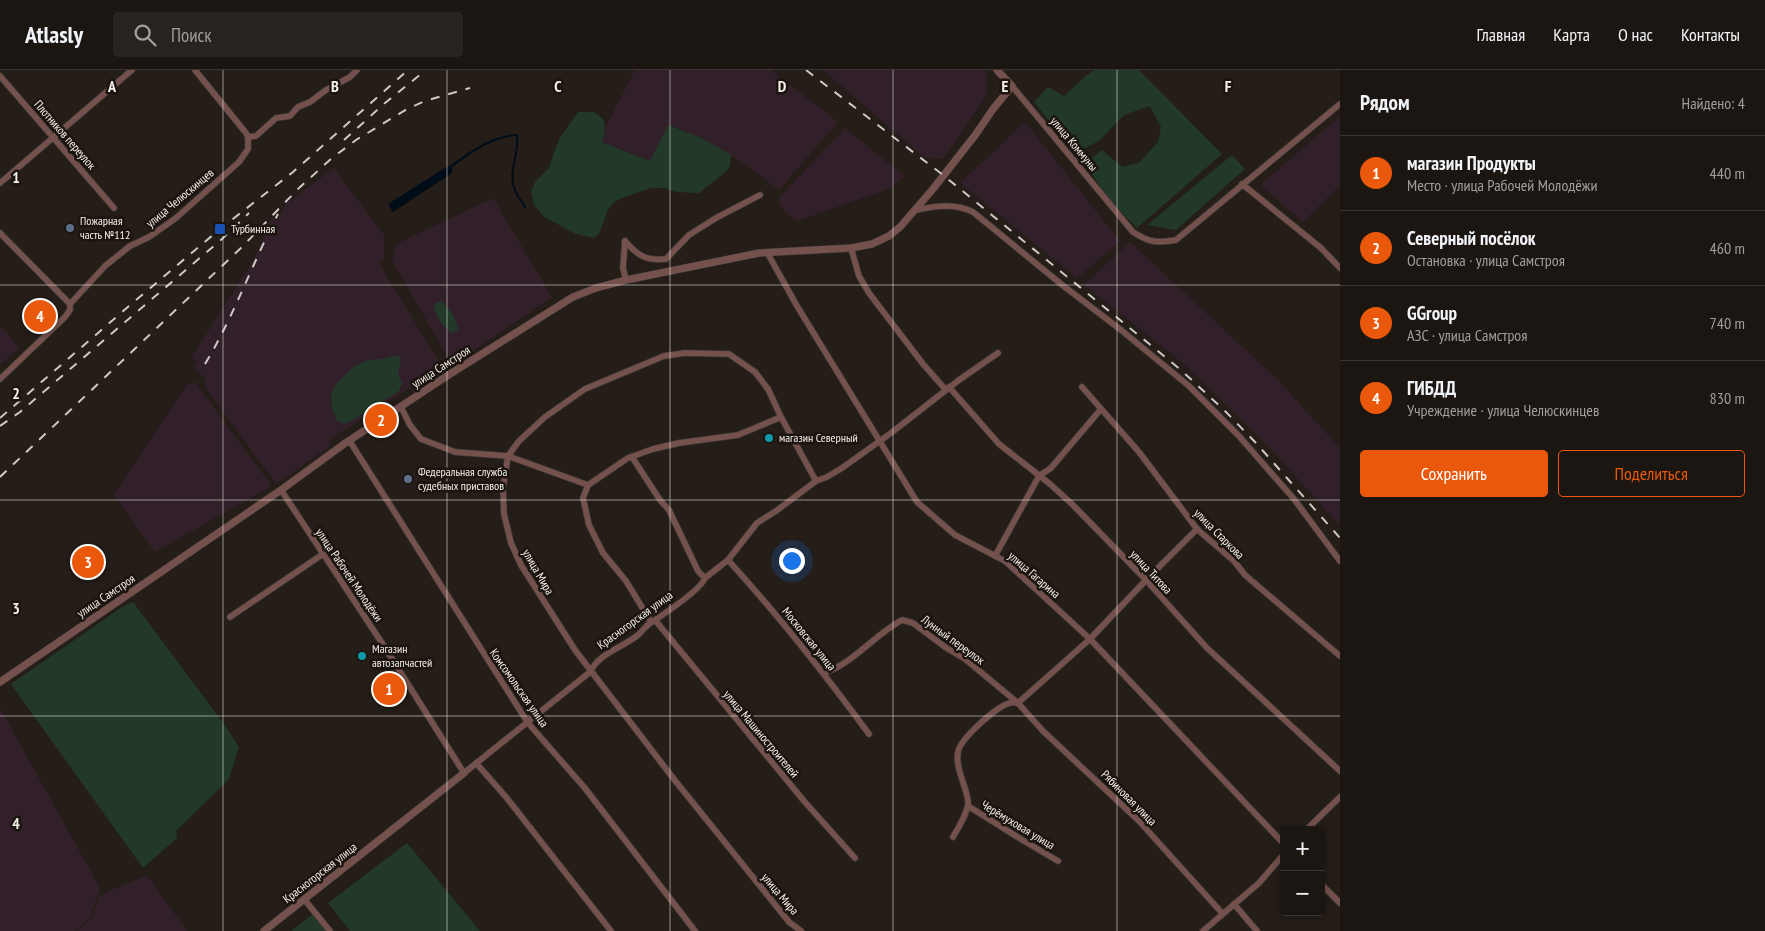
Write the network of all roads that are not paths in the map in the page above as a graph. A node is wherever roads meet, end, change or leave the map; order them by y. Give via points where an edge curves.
1 (132, 70) edge
2 (195, 70) edge
3 (357, 70) edge
4 (997, 70) edge
5 (0, 76) edge
6 (1012, 86) junction
7 (1340, 104) edge
8 (54, 137) junction
9 (248, 137) junction
10 (0, 183) edge
11 (1242, 184) junction
12 (760, 195) dead end
13 (114, 208) dead end
14 (916, 210) junction
15 (0, 233) edge
16 (851, 248) junction
17 (768, 254) junction
18 (1340, 268) edge
19 (626, 280) junction
20 (70, 304) junction
21 (998, 353) dead end
22 (0, 379) edge
23 (1082, 387) dead end
24 (948, 389) junction
25 (401, 407) junction
26 (1101, 409) junction
27 (781, 417) junction
28 (349, 440) junction
29 (879, 441) junction
30 (508, 456) junction
31 (632, 457) junction
32 (1039, 476) junction
33 (816, 481) junction
34 (588, 485) junction
35 (281, 490) junction
36 (1197, 529) junction
37 (323, 554) junction
38 (995, 556) junction
39 (728, 560) junction
40 (1340, 561) edge
41 (705, 578) junction
42 (1146, 580) junction
43 (230, 617) dead end
44 (653, 621) junction
45 (1090, 639) junction
46 (1340, 656) edge
47 (590, 672) junction
48 (824, 673) junction
49 (0, 682) edge
50 (1018, 702) junction
51 (528, 723) junction
52 (868, 734) dead end
53 (476, 763) junction
54 (1340, 771) edge
55 (464, 773) junction
56 (1340, 797) edge
57 (968, 806) junction
58 (1310, 826) edge
59 (954, 837) dead end
60 (1280, 840) edge
61 (855, 858) dead end
62 (1280, 858) edge
63 (1058, 861) dead end
64 (1325, 888) edge
65 (304, 899) junction
66 (1340, 903) edge
67 (1234, 904) junction
68 (1222, 913) junction
69 (264, 931) edge
70 (330, 931) edge
71 (611, 931) edge
72 (695, 931) edge
73 (801, 931) edge
74 (1203, 931) edge
75 (1257, 931) edge

1 - 8 street
2 - 9 street
3 - 9 street via 298,107 290,116 276,118 256,136
4 - 6 street, улица Коммуны
5 - 8 street, Плотников переулок
6 - 11 street, улица Коммуны via 1134,232 1144,239 1158,243 1176,240
6 - 14 street, улица Самстроя
7 - 11 street
8 - 10 street
8 - 13 street, Плотников переулок
9 - 20 street, улица Челюскинцев via 248,149 238,162 176,218 149,238 130,246 105,266
11 - 18 street via 1321,248
12 - 19 street via 689,235 666,259 640,256 625,241 623,268
14 - 16 street, улица Самстроя via 889,236 872,244
14 - 40 street via 940,205 973,212 1189,386 1238,435 1294,499
15 - 20 street
16 - 17 street, улица Самстроя
16 - 24 street, улица Титова via 859,276 869,293 923,364
17 - 19 street, улица Самстроя via 759,253
17 - 29 street, улица Гагарина
19 - 25 street, улица Самстроя via 573,297
20 - 22 street, улица Челюскинцев via 65,317
21 - 24 street, Красногорская улица
23 - 26 street, улица Старкова
24 - 29 street, Красногорская улица
24 - 32 street, улица Титова via 999,444
25 - 28 street, улица Самстроя
25 - 30 street via 421,439 455,452
26 - 32 street via 1050,468
26 - 36 street, улица Старкова
27 - 30 street via 768,389 755,372 729,354 678,354 664,356 586,389 545,417
27 - 31 street via 738,435 679,443
27 - 33 street
28 - 35 street, улица Самстроя
28 - 51 street, Комсомольская улица
29 - 33 street, Красногорская улица via 834,473
29 - 38 street, улица Гагарина via 917,502 956,535
30 - 34 street
30 - 47 street, улица Мира via 503,488 504,514 511,543 521,565
31 - 34 street
31 - 41 street via 669,510 698,571
32 - 38 street
32 - 42 street, улица Титова via 1072,504
33 - 39 street, Красногорская улица via 776,512 756,522
34 - 44 street, улица Машиностроителей via 583,498 589,525 603,553
35 - 37 street, улица Рабочей Молодёжи
35 - 49 street, улица Самстроя
36 - 42 street
36 - 46 street, улица Старкова via 1245,575
37 - 43 street
37 - 55 street, улица Рабочей Молодёжи
38 - 45 street, улица Гагарина via 1005,561
39 - 41 street, Красногорская улица
39 - 48 street, Московская улица via 773,609
41 - 44 street, Красногорская улица via 696,590
42 - 45 street
42 - 54 street, улица Титова via 1207,648
44 - 47 street, Красногорская улица via 638,635 594,663
44 - 61 street, улица Машиностроителей via 797,794
45 - 50 street
45 - 60 street, улица Гагарина
47 - 51 street, Красногорская улица
47 - 73 street, улица Мира via 789,922
48 - 50 street, Лунный переулок via 845,664 902,620 913,623 965,659
48 - 52 street, Московская улица
50 - 57 street via 1010,703 983,720 958,752
50 - 68 street, Рябиновая улица via 1139,821
51 - 53 street, Красногорская улица
51 - 72 street, Комсомольская улица via 584,787
53 - 55 street, Красногорская улица
53 - 71 street
55 - 65 street, Красногорская улица
56 - 58 street
57 - 59 street
57 - 63 street, Черёмуховая улица
62 - 67 street
64 - 66 street
65 - 69 street, Красногорская улица
65 - 70 street
67 - 68 street
67 - 75 street
68 - 74 street

